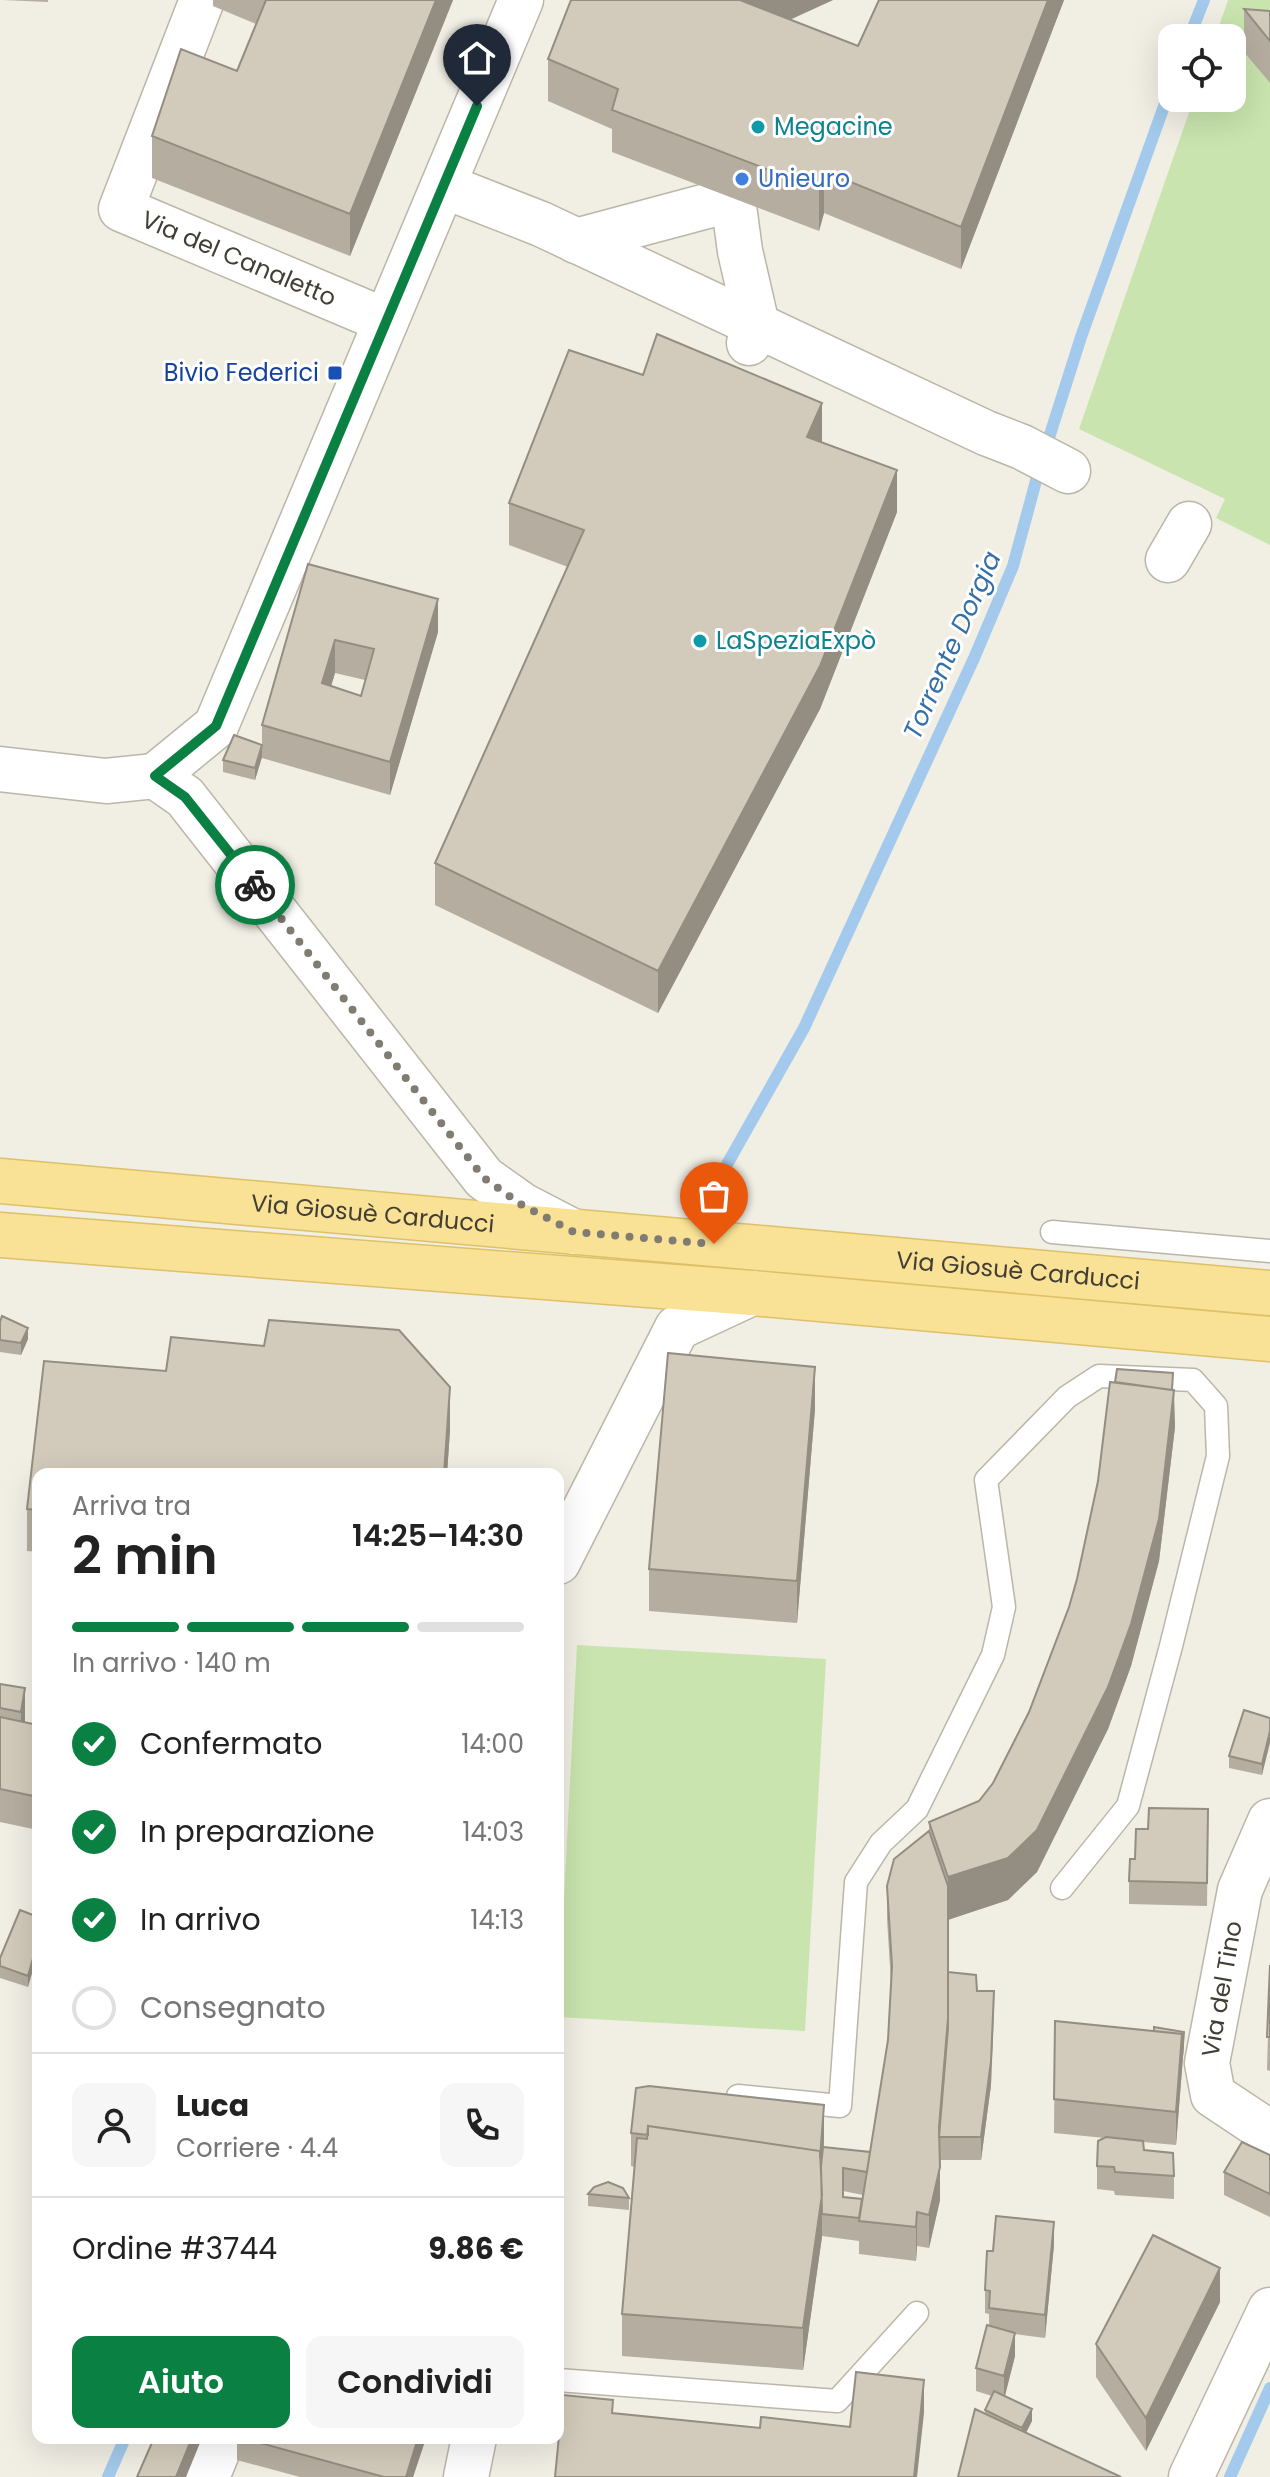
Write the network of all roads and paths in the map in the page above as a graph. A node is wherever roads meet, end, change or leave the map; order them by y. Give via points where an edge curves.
1 (202, 0) edge
2 (521, 0) edge
3 (444, 186) junction
4 (576, 241) junction
5 (386, 321) junction
6 (752, 337) junction
7 (1068, 471) dead end
8 (0, 769) edge
9 (155, 776) junction
10 (0, 1181) edge
11 (574, 1232) junction
12 (1052, 1232) dead end
13 (0, 1235) edge
14 (1270, 1251) edge
15 (752, 1293) junction
16 (1270, 1293) edge
17 (1270, 1339) edge
18 (564, 1550) edge
19 (1270, 1821) edge
20 (1062, 1888) dead end
21 (723, 2095) edge
22 (1270, 2133) edge
23 (1270, 2310) edge
24 (917, 2313) dead end
25 (564, 2380) edge
26 (221, 2444) edge
27 (473, 2444) edge
28 (207, 2477) edge
29 (466, 2477) edge
30 (1191, 2477) edge

1 - 5 street, Via del Canaletto via 121,209
2 - 3 street
3 - 4 street
3 - 5 street
4 - 6 street
4 - 6 street via 733,199
5 - 9 street via 216,726
6 - 7 street via 1022,447
8 - 9 street via 106,781
9 - 11 street via 185,797 484,1178
10 - 11 main road, Via Giosuè Carducci
11 - 16 main road, Via Giosuè Carducci
12 - 14 lane
13 - 15 main road, Via Giosuè Carducci
15 - 17 main road, Via Giosuè Carducci
15 - 18 street via 677,1328
19 - 22 street, Via del Tino via 1240,1890 1207,2063 1213,2095
20 - 21 lane via 1128,1806 1171,1646 1218,1456 1216,1406 1193,1380 1099,1376 1067,1397 986,1480 1004,1607 993,1655 917,1809 881,1843 856,1882 840,2106
23 - 30 street
24 - 25 lane via 837,2401
26 - 28 street
27 - 29 street

